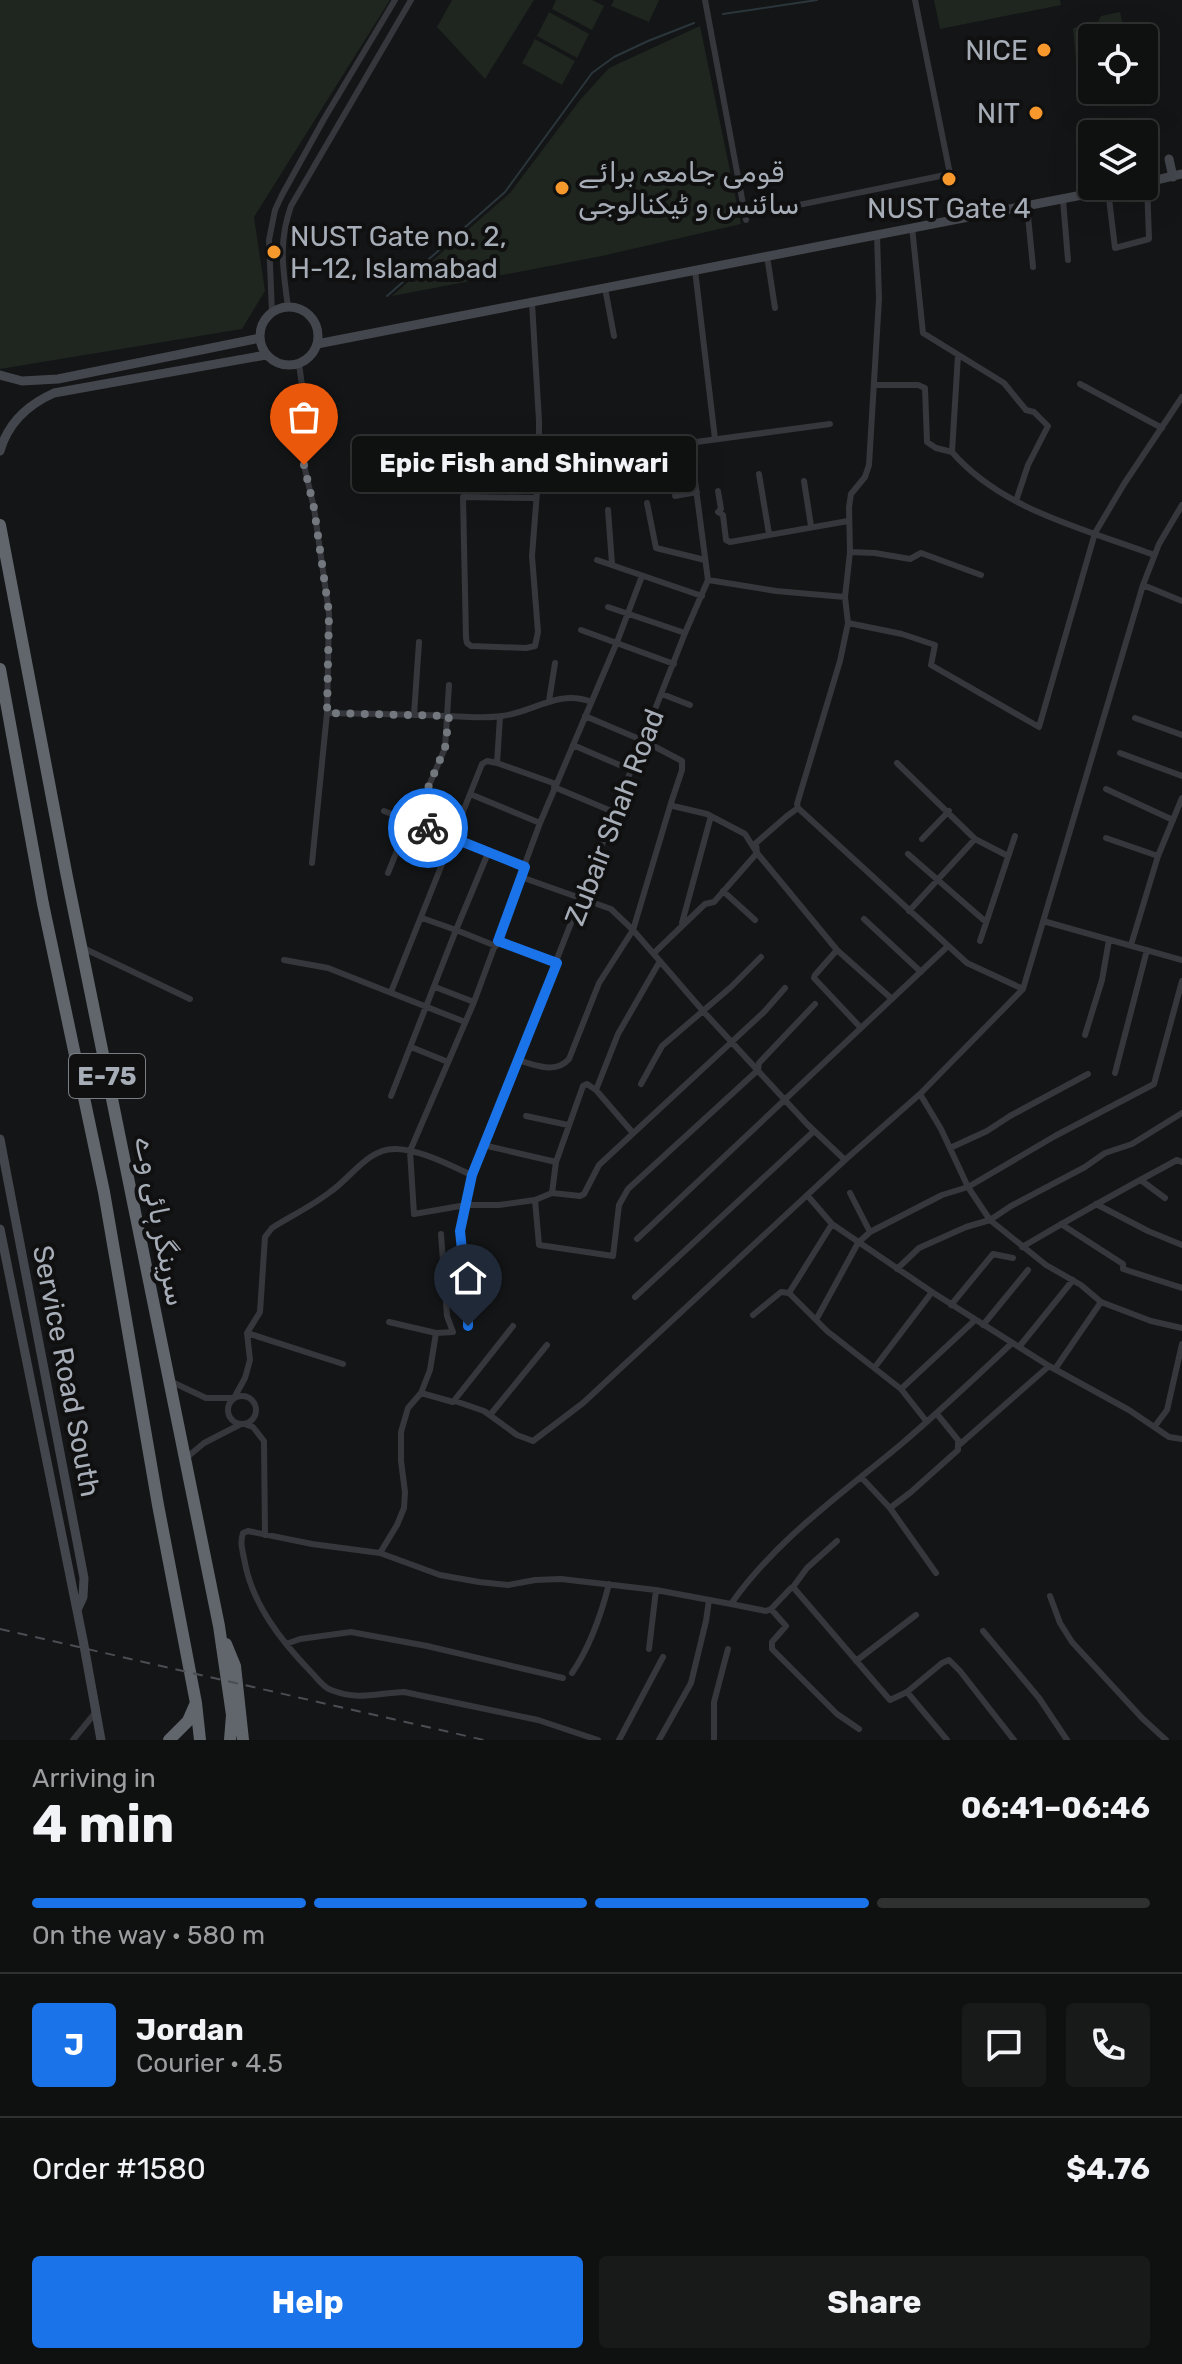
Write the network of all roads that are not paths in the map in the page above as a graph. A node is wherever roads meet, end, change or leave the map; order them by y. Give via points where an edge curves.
1 (395, 0) edge
2 (411, 0) edge
3 (705, 0) edge
4 (915, 0) edge
5 (359, 62) junction
6 (371, 67) junction
7 (1169, 159) dead end
8 (950, 174) junction
9 (1177, 176) edge
10 (952, 184) dead end
11 (1078, 197) edge
12 (1063, 200) junction
13 (1109, 200) edge
14 (1146, 200) edge
15 (1027, 206) junction
16 (912, 227) junction
17 (877, 234) junction
18 (767, 256) junction
19 (1068, 260) dead end
20 (1033, 267) dead end
21 (695, 270) junction
22 (605, 288) junction
23 (532, 303) junction
24 (288, 307) junction
25 (775, 308) dead end
26 (272, 313) junction
27 (614, 336) dead end
28 (260, 338) junction
29 (317, 344) junction
30 (266, 355) junction
31 (958, 355) junction
32 (299, 364) junction
33 (0, 375) edge
34 (1080, 384) dead end
35 (875, 385) junction
36 (1182, 397) edge
37 (830, 424) dead end
38 (1162, 428) junction
39 (715, 439) junction
40 (690, 443) junction
41 (644, 449) dead end
42 (0, 451) edge
43 (952, 452) junction
44 (759, 474) dead end
45 (804, 481) dead end
46 (718, 491) dead end
47 (697, 492) junction
48 (675, 496) dead end
49 (535, 498) junction
50 (1016, 501) junction
51 (647, 503) dead end
52 (1182, 505) edge
53 (608, 510) dead end
54 (718, 512) junction
55 (700, 513) junction
56 (848, 521) junction
57 (0, 525) edge
58 (811, 526) junction
59 (1095, 533) junction
60 (769, 534) junction
61 (850, 552) junction
62 (1154, 555) junction
63 (597, 560) dead end
64 (705, 560) junction
65 (612, 564) junction
66 (981, 575) dead end
67 (642, 576) junction
68 (708, 580) junction
69 (1143, 585) junction
70 (702, 596) junction
71 (845, 597) junction
72 (1182, 601) edge
73 (608, 607) dead end
74 (629, 614) junction
75 (848, 623) junction
76 (581, 630) dead end
77 (685, 633) junction
78 (419, 642) dead end
79 (617, 642) junction
80 (555, 663) dead end
81 (674, 664) junction
82 (0, 669) edge
83 (449, 685) dead end
84 (662, 694) junction
85 (549, 701) junction
86 (591, 702) junction
87 (690, 705) dead end
88 (327, 713) junction
89 (414, 715) junction
90 (449, 716) junction
91 (585, 716) junction
92 (500, 717) junction
93 (1135, 718) dead end
94 (1182, 735) edge
95 (644, 741) junction
96 (573, 745) junction
97 (1120, 753) dead end
98 (497, 763) junction
99 (897, 763) dead end
100 (631, 770) junction
101 (1182, 776) edge
102 (555, 785) junction
103 (1106, 789) dead end
104 (470, 794) junction
105 (1182, 798) edge
106 (671, 803) junction
107 (798, 808) junction
108 (384, 811) dead end
109 (949, 811) junction
110 (616, 813) junction
111 (711, 816) junction
112 (1173, 820) junction
113 (409, 821) junction
114 (540, 823) junction
115 (1015, 836) dead end
116 (451, 838) junction
117 (1106, 838) dead end
118 (922, 839) dead end
119 (975, 839) junction
120 (488, 853) junction
121 (757, 853) junction
122 (908, 854) dead end
123 (1008, 856) junction
124 (1158, 856) junction
125 (312, 863) dead end
126 (525, 867) junction
127 (388, 873) dead end
128 (521, 877) junction
129 (938, 880) junction
130 (723, 891) junction
131 (583, 898) junction
132 (909, 911) junction
133 (422, 918) junction
134 (864, 919) dead end
135 (755, 920) dead end
136 (1043, 921) junction
137 (986, 922) junction
138 (681, 926) junction
139 (456, 930) junction
140 (633, 930) junction
141 (1109, 940) junction
142 (980, 941) dead end
143 (497, 943) junction
144 (1131, 945) junction
145 (948, 946) junction
146 (81, 947) junction
147 (837, 950) junction
148 (1147, 950) junction
149 (654, 953) junction
150 (761, 957) dead end
151 (284, 960) dead end
152 (1182, 960) edge
153 (660, 961) junction
154 (557, 963) junction
155 (921, 972) junction
156 (1182, 981) edge
157 (435, 987) junction
158 (785, 988) dead end
159 (1023, 989) junction
160 (391, 992) junction
161 (190, 999) dead end
162 (892, 999) junction
163 (474, 1002) junction
164 (815, 1004) dead end
165 (427, 1006) junction
166 (703, 1011) junction
167 (465, 1022) junction
168 (861, 1028) junction
169 (1085, 1035) dead end
170 (731, 1041) junction
171 (411, 1047) junction
172 (517, 1060) junction
173 (448, 1062) junction
174 (758, 1070) junction
175 (1115, 1073) dead end
176 (1088, 1074) dead end
177 (641, 1084) dead end
178 (596, 1090) junction
179 (920, 1094) junction
180 (391, 1096) dead end
181 (786, 1100) junction
182 (1182, 1113) edge
183 (526, 1116) dead end
184 (568, 1125) junction
185 (814, 1131) junction
186 (633, 1133) junction
187 (1, 1144) edge
188 (483, 1145) junction
189 (950, 1148) junction
190 (410, 1151) junction
191 (845, 1160) junction
192 (556, 1162) junction
193 (1182, 1162) edge
194 (472, 1175) junction
195 (1142, 1181) junction
196 (968, 1187) junction
197 (552, 1193) junction
198 (850, 1193) dead end
199 (807, 1195) junction
200 (1165, 1198) dead end
201 (535, 1200) junction
202 (1096, 1204) junction
203 (466, 1205) junction
204 (990, 1220) junction
205 (832, 1224) junction
206 (1061, 1224) junction
207 (0, 1229) edge
208 (870, 1232) junction
209 (441, 1234) dead end
210 (637, 1239) dead end
211 (858, 1243) junction
212 (1182, 1245) edge
213 (1022, 1247) junction
214 (1013, 1258) dead end
215 (897, 1269) junction
216 (1028, 1270) dead end
217 (1073, 1280) junction
218 (1182, 1288) edge
219 (932, 1292) junction
220 (789, 1293) junction
221 (635, 1297) dead end
222 (1101, 1302) junction
223 (951, 1305) junction
224 (753, 1315) dead end
225 (816, 1320) junction
226 (975, 1320) junction
227 (389, 1322) dead end
228 (983, 1325) junction
229 (468, 1326) dead end
230 (513, 1326) dead end
231 (1182, 1328) edge
232 (247, 1333) junction
233 (436, 1333) junction
234 (1012, 1343) junction
235 (1182, 1344) edge
236 (547, 1345) dead end
237 (1019, 1347) junction
238 (343, 1364) dead end
239 (875, 1367) junction
240 (1052, 1368) junction
241 (168, 1380) junction
242 (901, 1389) junction
243 (421, 1393) junction
244 (234, 1398) junction
245 (455, 1401) junction
246 (937, 1414) junction
247 (490, 1415) junction
248 (927, 1422) junction
249 (242, 1424) junction
250 (1155, 1426) junction
251 (1182, 1439) edge
252 (958, 1446) junction
253 (185, 1459) junction
254 (861, 1477) junction
255 (890, 1508) junction
256 (265, 1535) junction
257 (837, 1541) dead end
258 (380, 1553) junction
259 (936, 1573) dead end
260 (609, 1584) junction
261 (793, 1587) junction
262 (656, 1590) junction
263 (1050, 1596) dead end
264 (709, 1600) junction
265 (731, 1604) junction
266 (771, 1609) junction
267 (76, 1611) junction
268 (916, 1615) dead end
269 (983, 1631) dead end
270 (286, 1644) junction
271 (649, 1649) dead end
272 (728, 1649) dead end
273 (663, 1657) dead end
274 (856, 1661) junction
275 (572, 1673) dead end
276 (563, 1678) dead end
277 (907, 1692) junction
278 (195, 1698) junction
279 (95, 1713) junction
280 (237, 1715) junction
281 (859, 1729) dead end
282 (73, 1740) edge
283 (101, 1740) edge
284 (169, 1740) edge
285 (200, 1740) edge
286 (230, 1740) edge
287 (243, 1740) edge
288 (598, 1740) edge
289 (619, 1740) edge
290 (659, 1740) edge
291 (714, 1740) edge
292 (947, 1740) edge
293 (1014, 1740) edge
294 (1067, 1740) edge
295 (1166, 1740) edge

1 - 5 street
2 - 6 street
3 - 8 street via 745,218
4 - 8 street
5 - 6 street
5 - 26 street via 275,210 269,240
6 - 24 street via 286,220 281,248
7 - 9 main road
8 - 10 street
11 - 12 main road
12 - 15 main road
12 - 19 street
13 - 14 street via 1115,248 1149,239
15 - 16 main road
15 - 20 street
16 - 17 main road
16 - 31 street via 923,333
17 - 18 main road
17 - 35 street
18 - 21 main road
18 - 25 street
21 - 22 main road
21 - 39 street
22 - 23 main road
22 - 27 street
23 - 29 main road
23 - 49 street via 539,421
24 - 26 main road
24 - 29 main road via 313,320
26 - 28 main road
28 - 30 main road
28 - 33 main road via 58,379 22,381
29 - 32 main road
30 - 32 main road via 281,365
30 - 42 main road via 54,393 15,421
31 - 43 street
31 - 50 street via 1004,383 1048,426
32 - 88 street via 307,421 304,465 329,613
34 - 38 street
35 - 43 street via 925,388 927,442
35 - 56 street via 869,465 851,494
36 - 38 street
37 - 39 street
38 - 59 street
39 - 40 street
40 - 41 street
40 - 47 street, Zubair Shah Road
43 - 50 street via 966,468
44 - 60 street
45 - 58 street
46 - 54 street
47 - 48 street
47 - 55 street, Zubair Shah Road
49 - 49 street via 463,497 466,638 471,646 535,646
50 - 59 street
51 - 64 street via 656,548
52 - 62 street
53 - 65 street
54 - 55 street
54 - 60 street via 730,542
55 - 64 street, Zubair Shah Road
56 - 58 street
56 - 61 street
57 - 146 highway, سرینگر ہائی وے / E-75
58 - 60 street
59 - 62 street
59 - 75 street via 1039,727 931,665 935,645
61 - 66 street via 910,559 921,553
61 - 71 street
62 - 69 street
63 - 65 street
64 - 68 street, Zubair Shah Road
65 - 67 street
67 - 70 street
67 - 74 street
68 - 70 street, Zubair Shah Road
68 - 71 street
69 - 72 street
69 - 136 street
70 - 77 street, Zubair Shah Road
71 - 75 street
73 - 74 street
74 - 77 street
74 - 79 street
75 - 107 street
76 - 79 street
77 - 81 street, Zubair Shah Road
78 - 89 street
79 - 81 street
79 - 86 street
80 - 85 street
81 - 84 street, Zubair Shah Road
82 - 278 highway, سرینگر ہائی وے / E-75 via 104,1192
83 - 90 street
84 - 87 street
84 - 95 street, Zubair Shah Road
85 - 86 street via 577,697
85 - 92 street
86 - 91 street
88 - 89 street
88 - 125 street
89 - 90 street
90 - 92 street
90 - 113 street via 445,748
91 - 95 street
91 - 96 street
92 - 98 street
93 - 94 street
95 - 100 street, Zubair Shah Road
95 - 106 street via 682,761
96 - 100 street
96 - 102 street
97 - 101 street
98 - 102 street
98 - 104 street via 484,761
99 - 109 street
100 - 110 street, Zubair Shah Road
102 - 110 street
102 - 114 street
103 - 112 street
104 - 114 street
104 - 116 street
105 - 112 street
106 - 111 street
106 - 140 street
107 - 121 street via 756,843
107 - 132 street
108 - 113 street
109 - 118 street
109 - 119 street
110 - 131 street, Zubair Shah Road
111 - 121 street via 745,834
111 - 138 street
112 - 124 street
113 - 116 street
113 - 127 street
114 - 126 street
115 - 123 street
116 - 120 street
116 - 133 street
117 - 124 street
119 - 123 street
119 - 129 street
120 - 126 street
120 - 139 street
121 - 130 street
121 - 147 street
122 - 129 street
123 - 137 street
124 - 144 street
126 - 128 street
128 - 131 street
128 - 143 street
129 - 132 street
129 - 137 street
130 - 135 street
130 - 138 street
131 - 140 street via 611,909
131 - 154 street, Zubair Shah Road
132 - 145 street
133 - 139 street
133 - 160 street
134 - 155 street
136 - 141 street
136 - 159 street
137 - 142 street
138 - 149 street
139 - 143 street
139 - 157 street
140 - 149 street
140 - 172 street via 599,983 563,1066
141 - 144 street
141 - 169 street
143 - 154 street
143 - 163 street
144 - 148 street
145 - 155 street
145 - 159 street via 967,963
146 - 161 street
146 - 241 highway, سرینگر ہائی وے / E-75
147 - 162 street
147 - 168 street via 814,978
148 - 152 street
148 - 175 street
149 - 153 street
150 - 166 street
151 - 160 street via 328,968
153 - 166 street
153 - 178 street via 618,1034
154 - 172 street, Zubair Shah Road
155 - 162 street
156 - 196 street via 1154,1084
157 - 163 street
157 - 165 street
158 - 170 street
159 - 179 street
160 - 165 street
162 - 168 street
163 - 167 street
164 - 174 street
165 - 167 street
165 - 171 street
166 - 170 street
166 - 177 street via 662,1046
167 - 173 street
168 - 181 street
170 - 174 street
170 - 186 street
171 - 173 street
171 - 180 street
172 - 188 street, Zubair Shah Road
173 - 190 street
174 - 181 street
174 - 201 street via 628,1189 619,1205 613,1256 539,1245
176 - 189 street
178 - 184 street via 583,1086
178 - 186 street
179 - 189 street
179 - 191 street
181 - 185 street
181 - 210 street
182 - 204 street
183 - 184 street
184 - 192 street
185 - 191 street
185 - 221 street
186 - 197 street via 599,1165 584,1194
187 - 267 main road, Service Road South via 84,1578
188 - 192 street
188 - 194 street, Zubair Shah Road
189 - 196 street
190 - 194 street
190 - 203 street via 414,1214
190 - 232 street via 394,1149 370,1157 332,1192 272,1228 265,1237 260,1312
191 - 199 street
192 - 197 street
193 - 195 street
194 - 203 street, Zubair Shah Road
195 - 200 street
195 - 202 street
196 - 204 street
196 - 208 street
197 - 201 street
198 - 208 street
199 - 205 street
199 - 247 street via 583,1403 533,1441
201 - 203 street
202 - 206 street
202 - 212 street
203 - 229 street, Zubair Shah Road via 460,1231
204 - 213 street
204 - 215 street via 919,1248
205 - 211 street
205 - 220 street
206 - 213 street
206 - 218 street via 1123,1264 1123,1269
207 - 267 main road
208 - 211 street
209 - 233 street via 447,1316 453,1332
211 - 215 street
211 - 225 street
213 - 217 street
214 - 223 street via 993,1254
215 - 219 street
216 - 228 street
217 - 222 street
217 - 237 street
219 - 223 street
219 - 239 street
220 - 224 street via 781,1292
220 - 225 street
222 - 231 street
222 - 240 street
223 - 226 street
225 - 239 street
226 - 228 street
226 - 242 street
227 - 233 street
228 - 234 street
230 - 245 street
232 - 238 street
232 - 244 street via 250,1360
233 - 243 street
234 - 237 street
234 - 246 street
235 - 250 street via 1167,1410
236 - 247 street
237 - 240 street
239 - 242 street
240 - 250 street
240 - 252 street
241 - 244 street via 206,1398
241 - 253 highway, سرینگر ہائی وے / E-75
242 - 248 street
243 - 245 street
243 - 258 street via 408,1408 401,1432 404,1508
244 - 249 street via 229,1417
244 - 249 street via 246,1396 255,1404 254,1416
245 - 247 street
246 - 248 street
246 - 252 street
248 - 254 street
249 - 253 street
249 - 256 street via 253,1427 264,1441
250 - 251 street
252 - 255 street
253 - 280 highway, سرینگر ہائی وے / E-75
254 - 255 street
254 - 265 street via 777,1549
255 - 259 street
256 - 258 street
256 - 270 street via 243,1533 245,1564 258,1599
257 - 261 street
258 - 260 street via 440,1575 479,1582 508,1585 561,1579
260 - 262 street
260 - 275 street via 583,1657
261 - 266 street
261 - 274 street
262 - 264 street
262 - 271 street
263 - 295 street via 1072,1642
264 - 265 street
264 - 290 street via 691,1683
265 - 266 street
266 - 281 street via 786,1626 772,1649
267 - 279 main road
268 - 274 street
269 - 294 street
270 - 276 street via 351,1632
270 - 288 street via 331,1690 365,1698 404,1692 538,1720
272 - 291 street via 714,1702
273 - 289 street
274 - 277 street via 886,1698
277 - 292 street
277 - 293 street via 949,1660
278 - 284 highway via 188,1721
278 - 285 highway, سرینگر ہائی وے / E-75
279 - 282 street
279 - 283 main road
280 - 286 highway, سرینگر ہائی وے / E-75
280 - 287 highway

